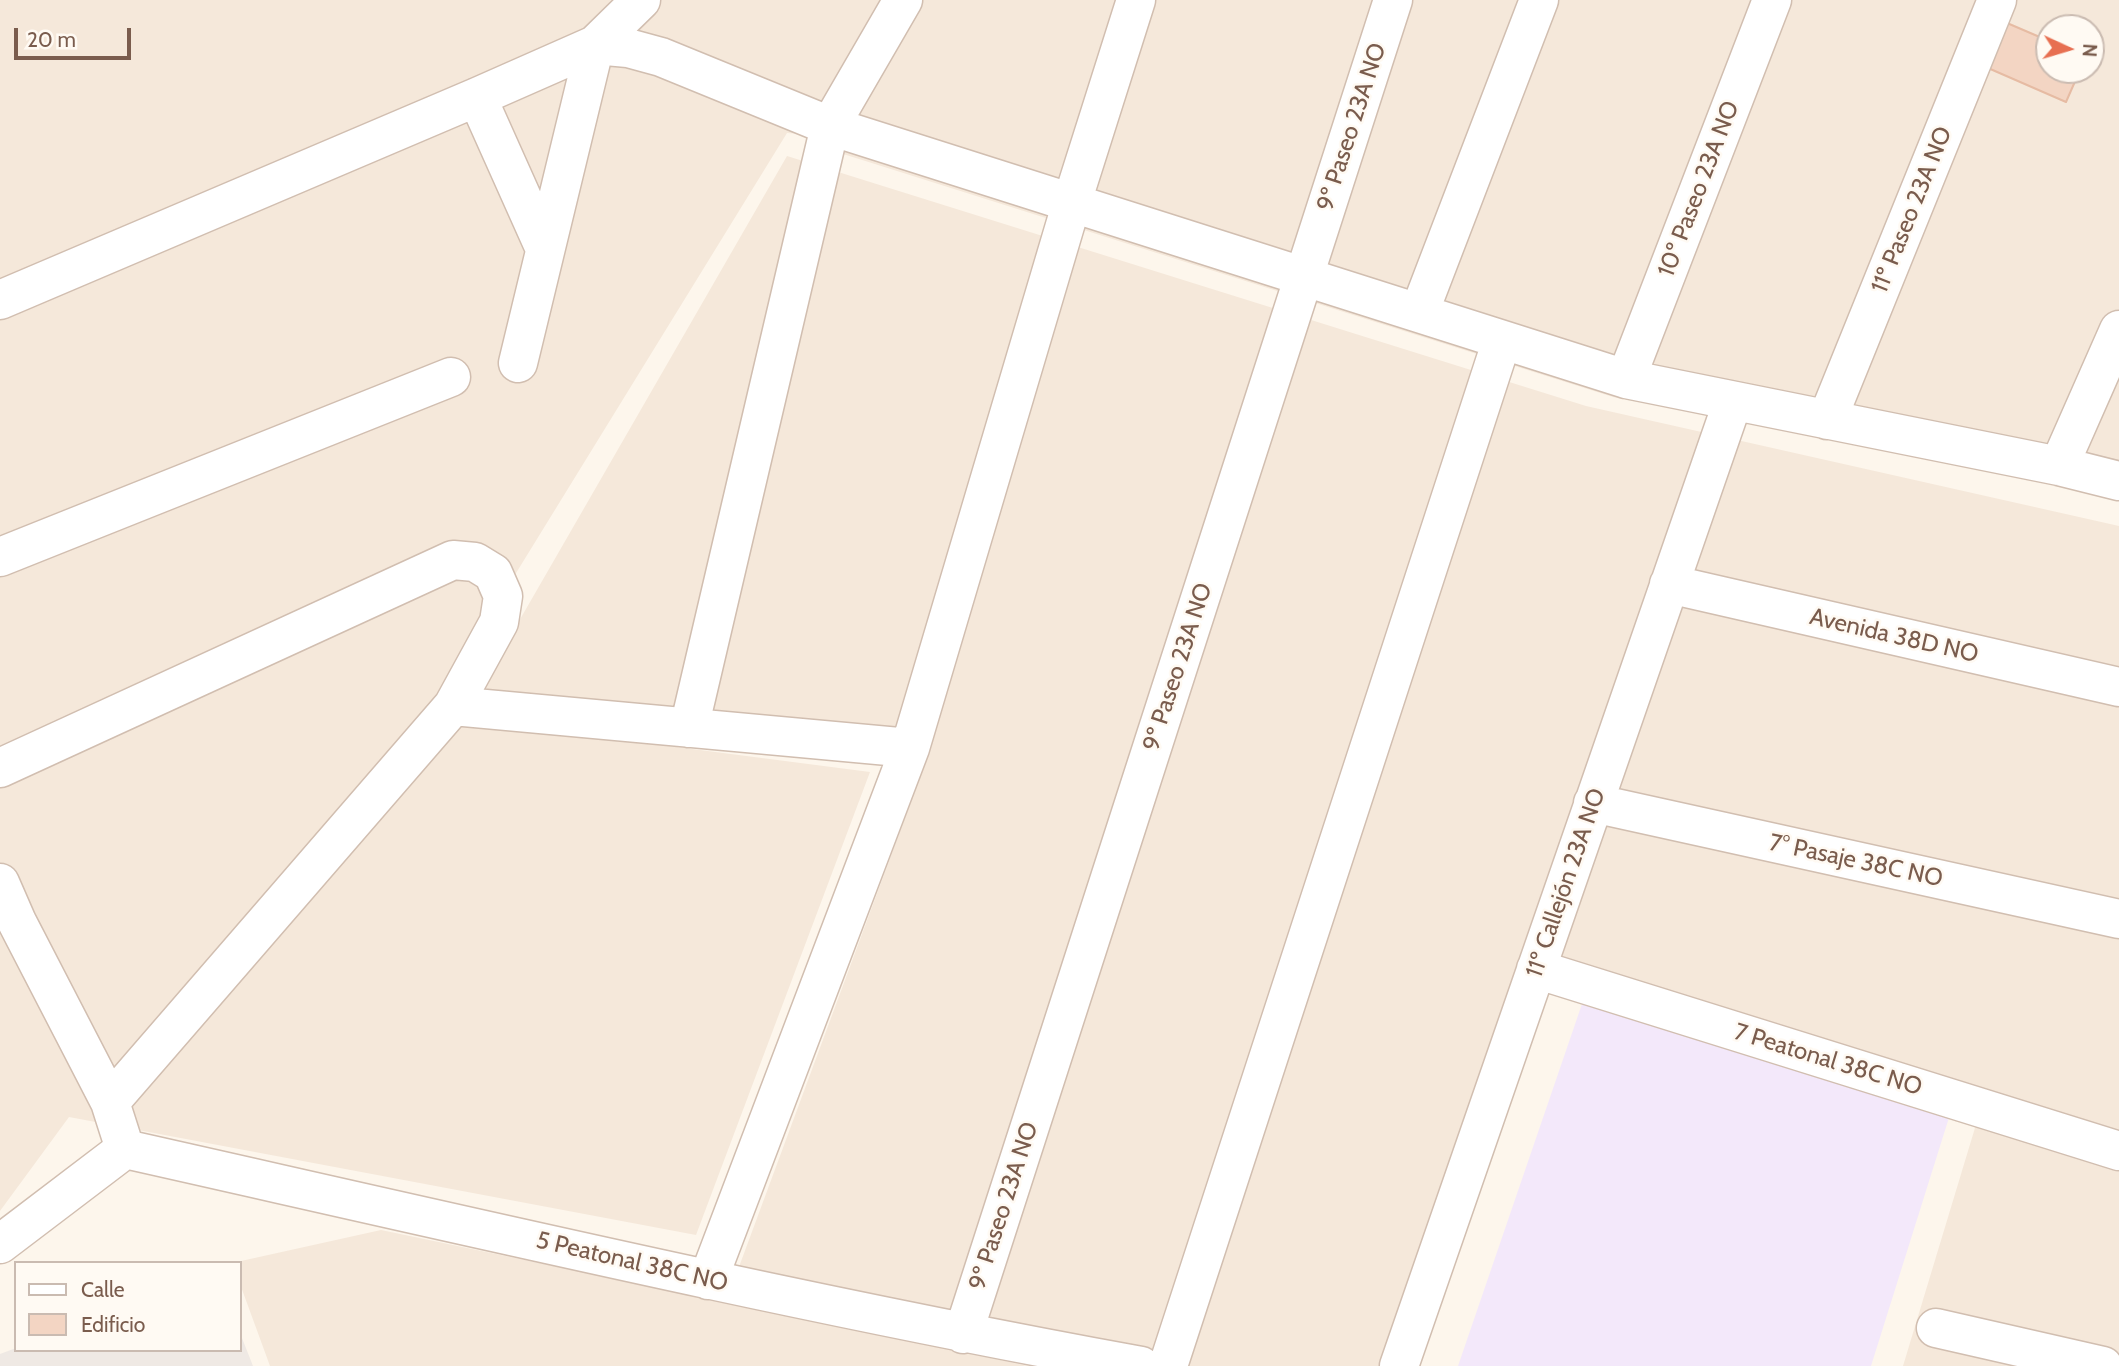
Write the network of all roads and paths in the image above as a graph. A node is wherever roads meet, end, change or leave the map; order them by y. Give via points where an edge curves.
1 (641, 0) edge
2 (903, 0) edge
3 (1136, 0) edge
4 (1393, 0) edge
5 (1539, 0) edge
6 (1772, 0) edge
7 (1997, 0) edge
8 (596, 45) junction
9 (477, 97) junction
10 (830, 127) junction
11 (1072, 202) junction
12 (545, 249) junction
13 (1303, 277) junction
14 (0, 300) edge
15 (1419, 313) junction
16 (2119, 330) edge
17 (1502, 340) junction
18 (518, 363) dead end
19 (451, 377) dead end
20 (1626, 379) junction
21 (1732, 401) junction
22 (1827, 420) junction
23 (2059, 466) junction
24 (2119, 481) edge
25 (0, 557) edge
26 (1669, 584) junction
27 (2119, 687) edge
28 (453, 706) junction
29 (689, 728) junction
30 (910, 748) junction
31 (0, 768) edge
32 (1593, 803) junction
33 (0, 883) edge
34 (2119, 919) edge
35 (8, 928) edge
36 (1536, 969) junction
37 (110, 1102) junction
38 (125, 1149) junction
39 (2119, 1151) edge
40 (0, 1244) edge
41 (708, 1280) junction
42 (1936, 1328) dead end
43 (963, 1334) junction
44 (1141, 1366) edge
45 (1168, 1366) edge
46 (1399, 1366) edge
47 (2103, 1366) edge

1 - 8 street
2 - 10 street
3 - 11 street
4 - 13 street, 9º Paseo 23A NO
5 - 15 street
6 - 20 street, 10º Paseo 23A NO
7 - 22 street, 11º Paseo 23A NO
8 - 9 street
8 - 10 street via 661,57
8 - 12 street
9 - 12 street
9 - 14 street
10 - 11 street
10 - 29 street
11 - 13 street
11 - 30 street
12 - 18 street
13 - 15 street
13 - 43 street, 9º Paseo 23A NO
15 - 17 street
16 - 23 street
17 - 20 street
17 - 45 street
19 - 25 street
20 - 21 street
21 - 22 street
21 - 26 street, 11º Callejón 23A NO
22 - 23 street
23 - 24 street
26 - 27 street, Avenida 38D NO
26 - 32 street, 11º Callejón 23A NO
28 - 29 street
28 - 31 street via 499,622 503,596 493,573 475,562 453,560
28 - 37 street
29 - 30 street
30 - 41 street
32 - 34 street, 7° Pasaje 38C NO
32 - 36 street, 11º Callejón 23A NO
33 - 35 street
35 - 37 street
36 - 39 street, 7 Peatonal 38C NO
36 - 46 street, 11º Callejón 23A NO
37 - 38 street
38 - 40 street
38 - 41 street, 5 Peatonal 38C NO
41 - 43 street, 5 Peatonal 38C NO
42 - 47 street
43 - 44 street, 5 Peatonal 38C NO

